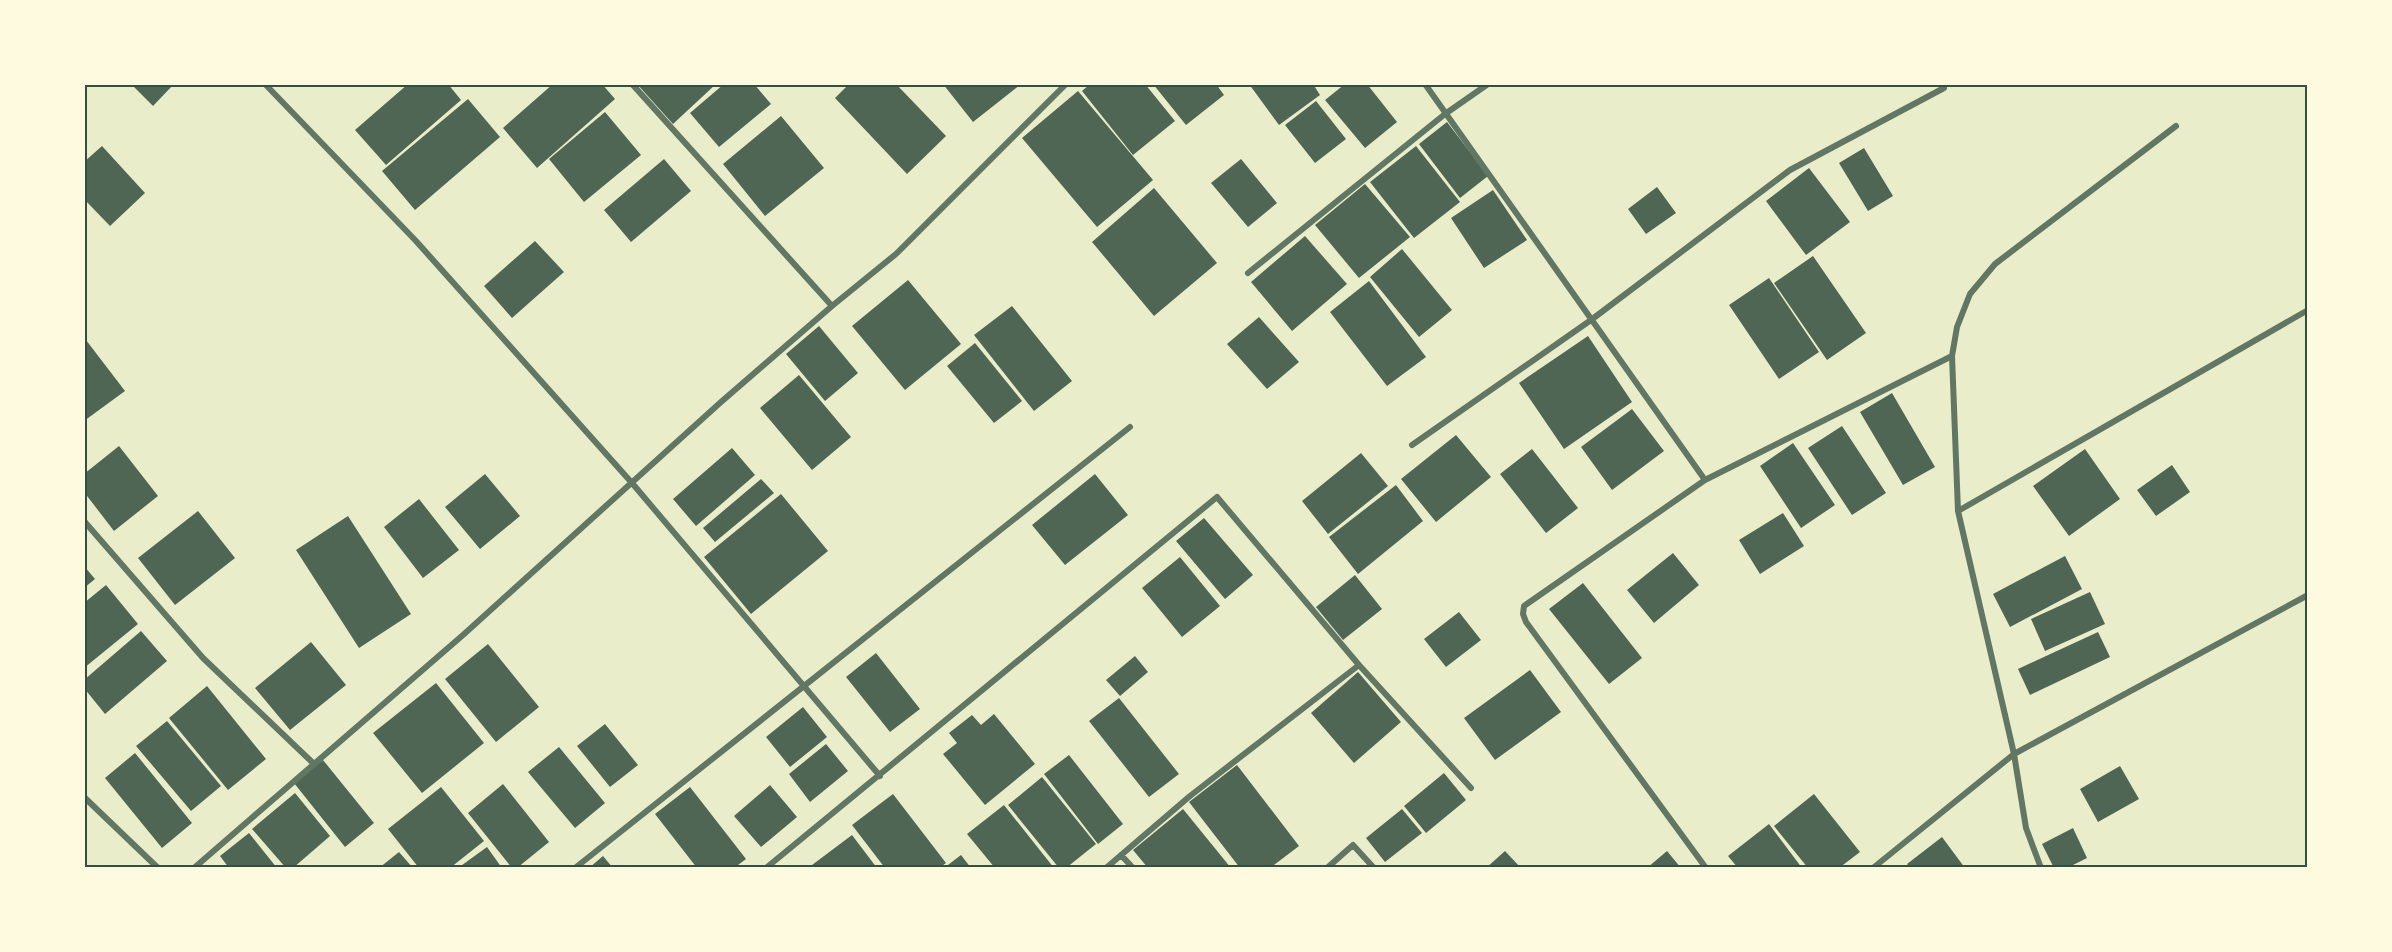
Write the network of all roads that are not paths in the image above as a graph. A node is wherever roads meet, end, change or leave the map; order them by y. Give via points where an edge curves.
1 (265, 84) edge
2 (632, 84) edge
3 (1066, 84) edge
4 (1425, 84) edge
5 (1488, 84) edge
6 (1944, 88) dead end
7 (1445, 114) junction
8 (2176, 126) dead end
9 (1248, 273) dead end
10 (832, 306) junction
11 (2308, 310) edge
12 (1591, 320) junction
13 (1952, 356) junction
14 (1130, 427) dead end
15 (1412, 445) dead end
16 (1705, 480) junction
17 (632, 483) junction
18 (1958, 511) junction
19 (84, 521) edge
20 (2308, 596) edge
21 (1359, 664) junction
22 (804, 685) junction
23 (2014, 754) junction
24 (313, 763) junction
25 (880, 776) junction
26 (1471, 788) dead end
27 (84, 797) edge
28 (1121, 855) junction
29 (158, 868) edge
30 (194, 868) edge
31 (575, 868) edge
32 (766, 868) edge
33 (1106, 868) edge
34 (1133, 868) edge
35 (1327, 868) edge
36 (1374, 868) edge
37 (1706, 868) edge
38 (1873, 868) edge
39 (2042, 868) edge

1 - 17 street via 416,241
2 - 10 street
3 - 10 street via 896,254
4 - 7 street
5 - 7 street
6 - 12 street via 1790,170
7 - 9 street
7 - 12 street
8 - 13 street via 1995,264 1970,294 1957,327
10 - 17 street
11 - 18 street
12 - 15 street
12 - 16 street
13 - 16 street
13 - 18 street
14 - 22 street
16 - 37 street via 1524,606 1523,614
17 - 22 street
17 - 24 street
18 - 23 street
19 - 24 street via 203,658
20 - 23 street
21 - 25 street via 1217,497
21 - 26 street
21 - 28 street
22 - 25 street
22 - 31 street
23 - 38 street
23 - 39 street via 2026,828
24 - 30 street
25 - 32 street
27 - 29 street
28 - 33 street
28 - 34 street
35 - 36 street via 1353,845

